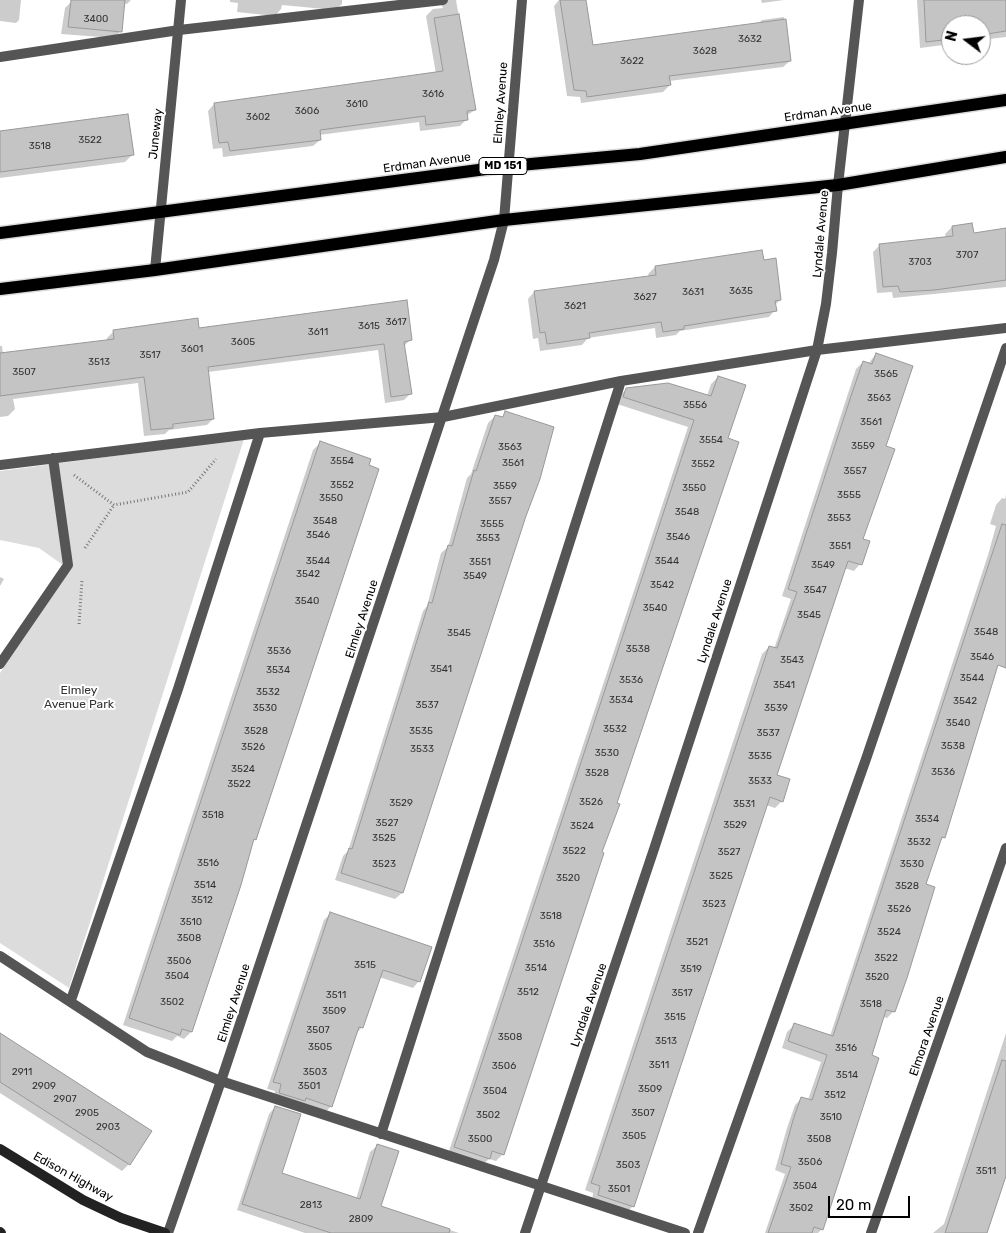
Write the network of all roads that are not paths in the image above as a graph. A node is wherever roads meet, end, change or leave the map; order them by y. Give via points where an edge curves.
1 (182, 0) edge
2 (443, 0) edge
3 (522, 0) edge
4 (859, 0) edge
5 (356, 5) edge
6 (178, 30) junction
7 (0, 57) edge
8 (1006, 100) edge
9 (845, 124) junction
10 (1006, 157) edge
11 (509, 166) junction
12 (838, 185) junction
13 (160, 212) junction
14 (504, 220) junction
15 (0, 233) edge
16 (155, 270) junction
17 (0, 288) edge
18 (1006, 328) edge
19 (1006, 348) edge
20 (817, 350) junction
21 (621, 381) junction
22 (442, 417) junction
23 (260, 433) junction
24 (53, 458) junction
25 (0, 465) edge
26 (0, 664) edge
27 (1006, 848) edge
28 (0, 956) edge
29 (72, 1000) junction
30 (221, 1081) junction
31 (381, 1134) junction
32 (0, 1149) edge
33 (541, 1187) junction
34 (166, 1233) edge
35 (525, 1233) edge
36 (685, 1233) edge
37 (698, 1233) edge
38 (871, 1233) edge

1 - 6 street, Juneway
2 - 5 street
3 - 11 street, Elmley Avenue
4 - 9 street, Lyndale Avenue
5 - 6 street
6 - 7 street
6 - 13 street, Juneway
8 - 9 main road, Erdman Avenue / MD 151
9 - 11 main road, Erdman Avenue / MD 151 via 640,154
9 - 12 street, Lyndale Avenue
10 - 12 main road
11 - 13 main road, Erdman Avenue / MD 151
11 - 14 street, Elmley Avenue
12 - 14 main road
12 - 20 street, Lyndale Avenue via 826,304
13 - 15 main road, Erdman Avenue / MD 151
13 - 16 street, Juneway
14 - 16 main road
14 - 22 street, Elmley Avenue
16 - 17 main road
18 - 20 street
19 - 37 street via 866,760
20 - 21 street
20 - 33 street, Lyndale Avenue
21 - 22 street
21 - 31 street
22 - 23 street
22 - 30 street, Elmley Avenue
23 - 24 street
23 - 29 street via 178,689
24 - 25 street
24 - 26 street via 68,565
27 - 38 street, Elmora Avenue
28 - 29 street
29 - 30 street via 147,1052
30 - 31 street
30 - 34 street, Elmley Avenue
31 - 33 street
32 - 34 main road, Edison Highway via 83,1200 121,1218
33 - 35 street, Lyndale Avenue
33 - 36 street

